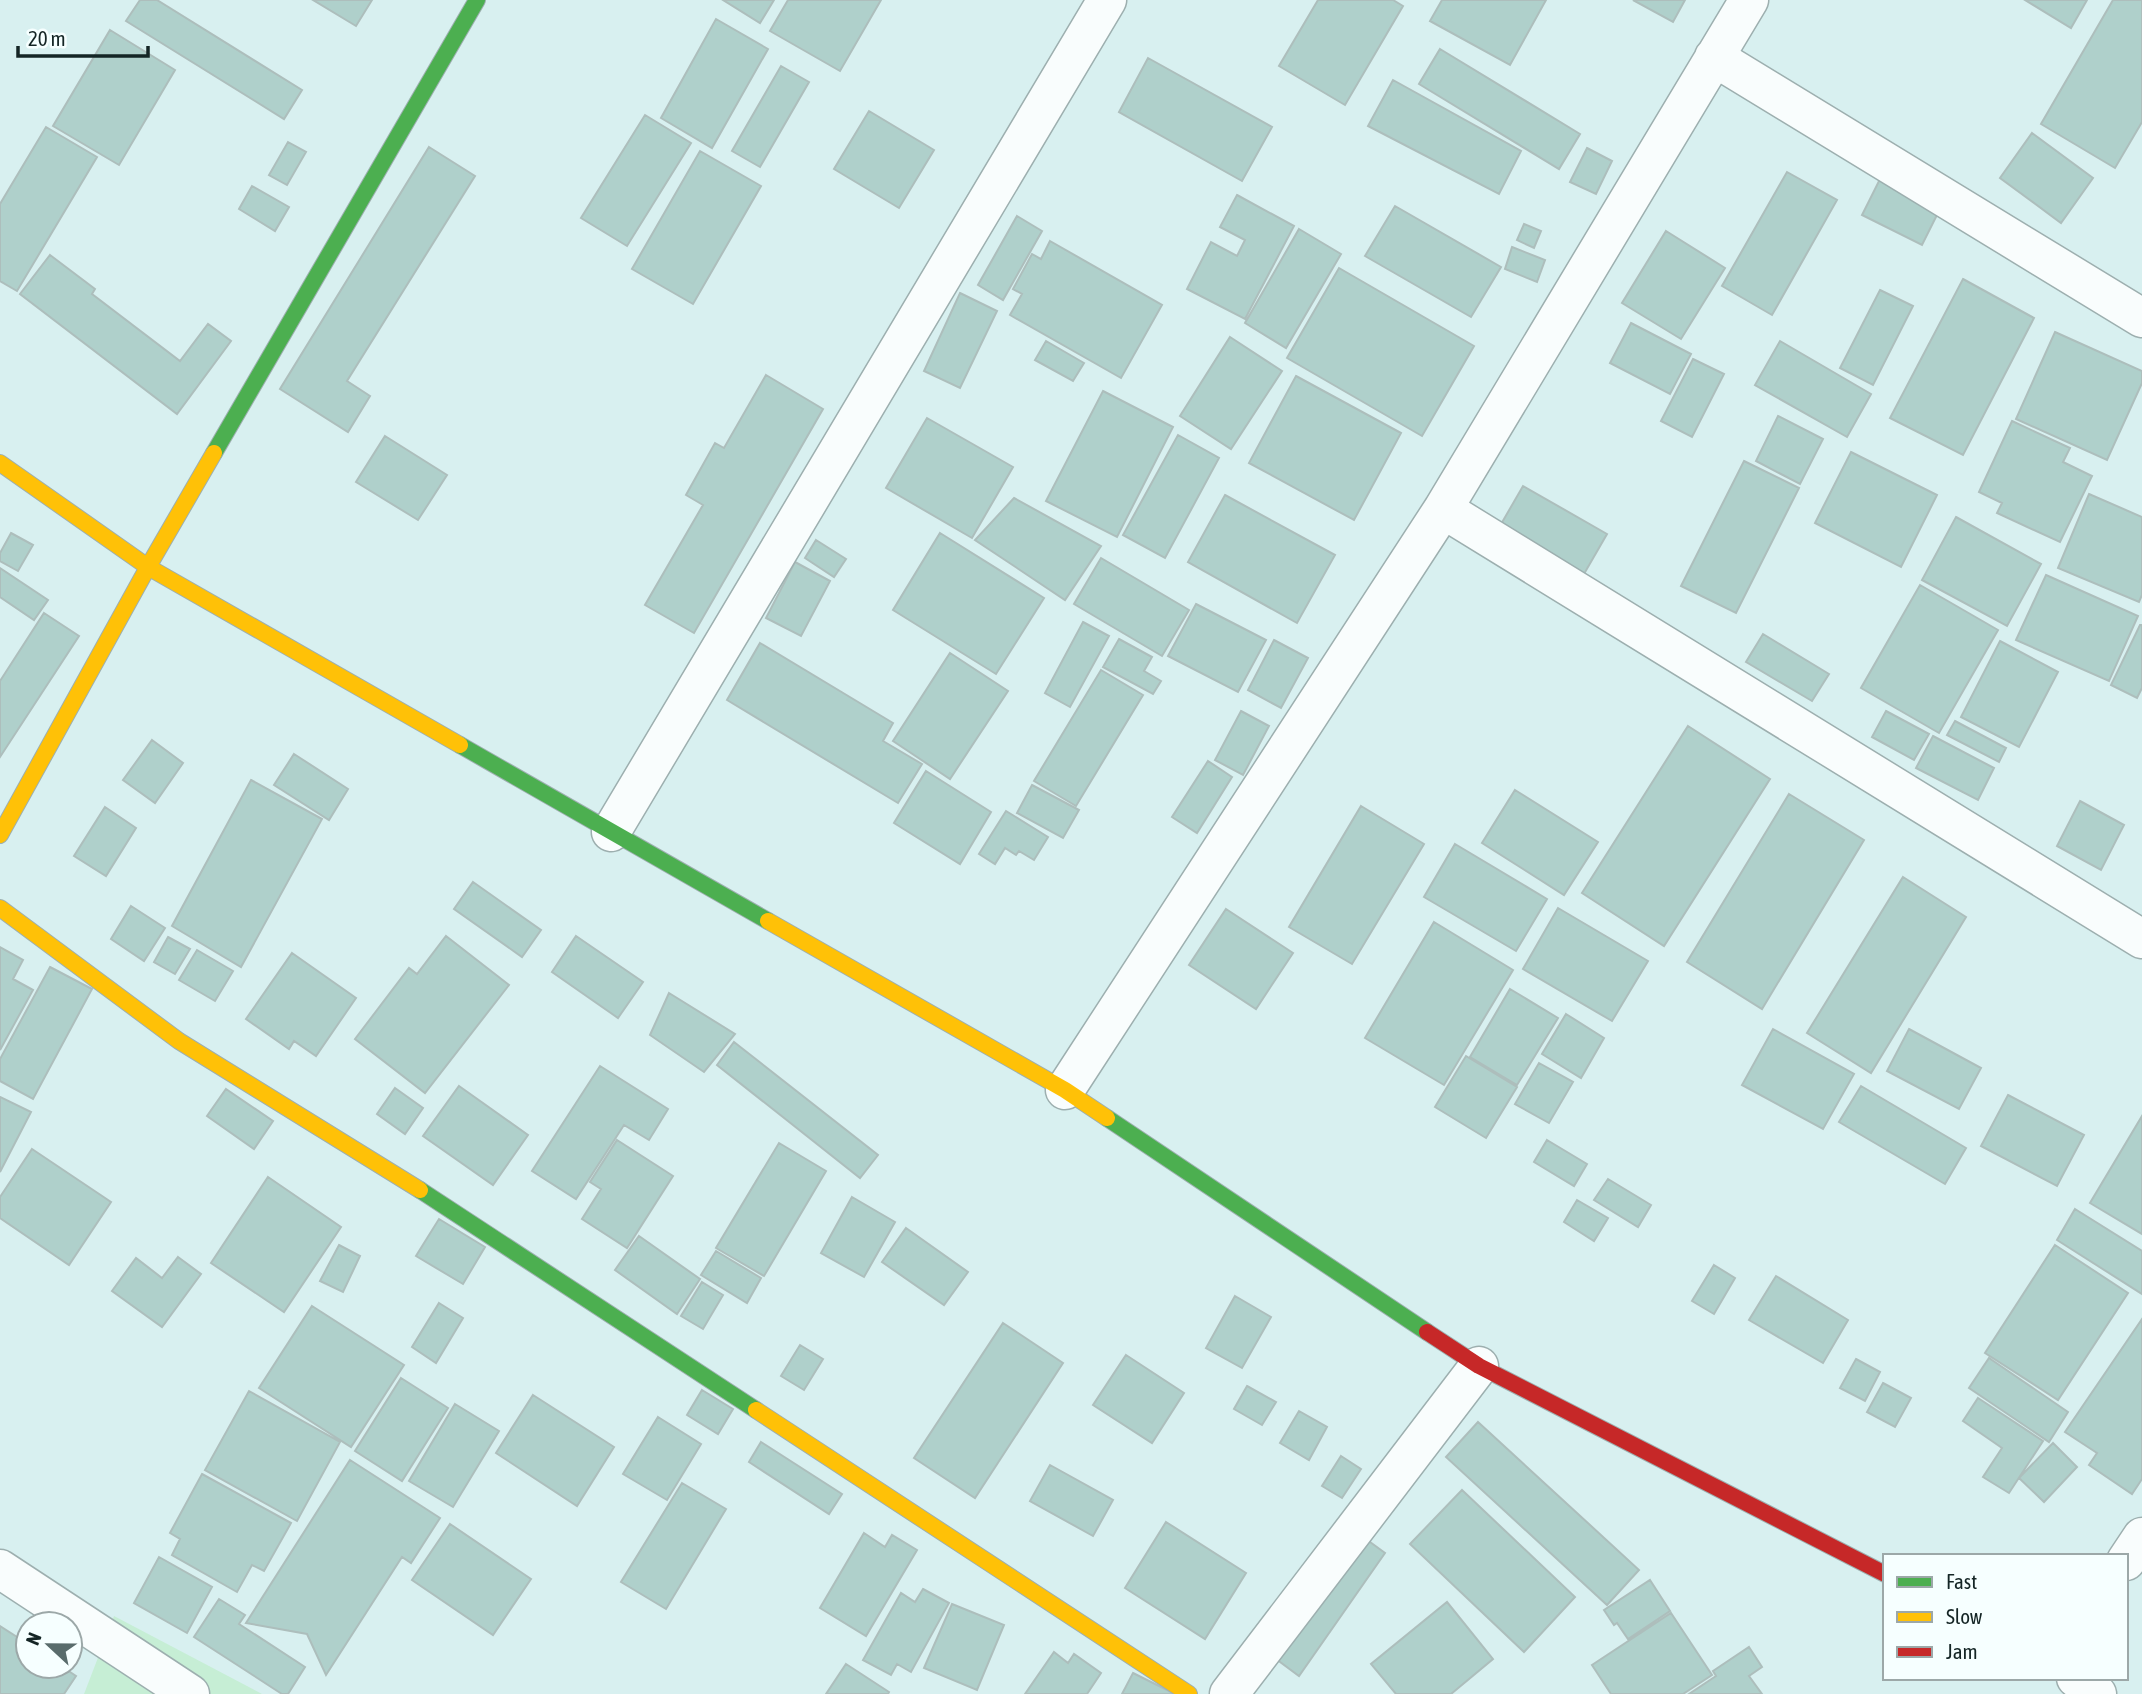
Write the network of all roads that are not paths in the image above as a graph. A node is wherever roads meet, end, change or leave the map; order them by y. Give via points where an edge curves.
1 (477, 0) edge
2 (1107, 0) edge
3 (1749, 0) edge
4 (1714, 57) junction
5 (2142, 318) edge
6 (0, 463) edge
7 (1443, 509) junction
8 (148, 567) junction
9 (611, 832) junction
10 (0, 835) edge
11 (0, 908) edge
12 (2142, 939) edge
13 (1065, 1090) junction
14 (1479, 1366) junction
15 (2142, 1537) edge
16 (2128, 1558) edge
17 (0, 1569) edge
18 (1883, 1573) edge
19 (2078, 1680) edge
20 (190, 1694) edge
21 (1189, 1694) edge
22 (1229, 1694) edge
23 (2096, 1694) edge

1 - 8 street
2 - 9 street
3 - 4 street
4 - 5 street
4 - 7 street
6 - 8 street
7 - 12 street
7 - 13 street
8 - 9 street
8 - 10 street
9 - 13 street
11 - 21 street via 179,1041 436,1200
13 - 14 street
14 - 18 street
14 - 22 street
15 - 16 street
17 - 20 street
19 - 23 street

